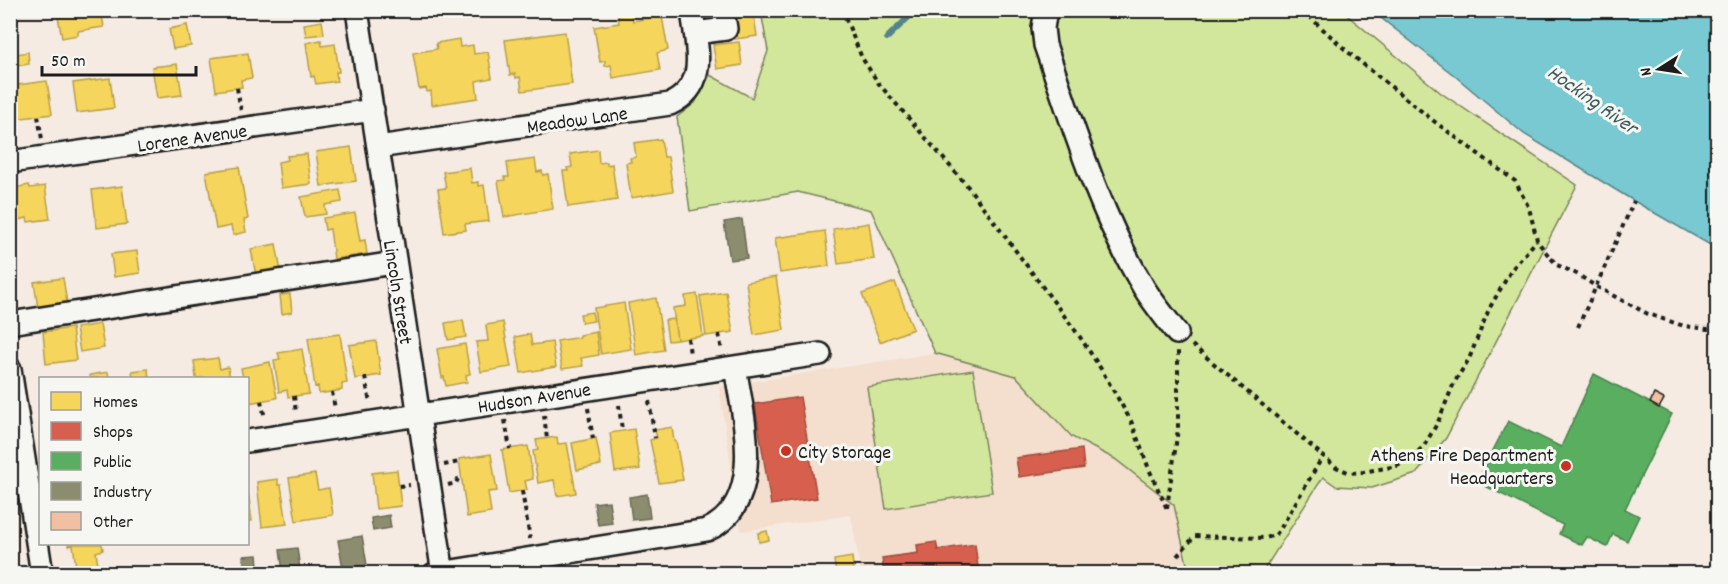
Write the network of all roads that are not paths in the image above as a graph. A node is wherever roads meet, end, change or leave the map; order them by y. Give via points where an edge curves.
1 (357, 10) edge
2 (692, 10) edge
3 (723, 10) edge
4 (1046, 10) edge
5 (695, 33) junction
6 (373, 111) junction
7 (378, 147) junction
8 (10, 162) edge
9 (394, 263) junction
10 (10, 323) edge
11 (1177, 333) road end
12 (820, 354) dead end
13 (735, 367) junction
14 (10, 369) edge
15 (418, 415) junction
16 (249, 441) edge
17 (26, 476) edge
18 (42, 573) edge
19 (440, 573) edge

1 - 6 street, Lincoln Street
2 - 5 street, Meadow Lane
3 - 5 street via 726,29
4 - 11 street via 1045,45 1095,188 1132,267
5 - 7 street, Meadow Lane via 697,75 681,99 670,104
6 - 7 street, Lincoln Street
6 - 8 street, Lorene Avenue
7 - 9 street, Lincoln Street
9 - 10 street
9 - 15 street, Lincoln Street
12 - 13 street, Hudson Avenue
13 - 15 street, Hudson Avenue
13 - 19 street via 748,458 737,502 720,523 707,530
14 - 17 street
15 - 16 street, Hudson Avenue
15 - 19 street, Lincoln Street
17 - 18 street

